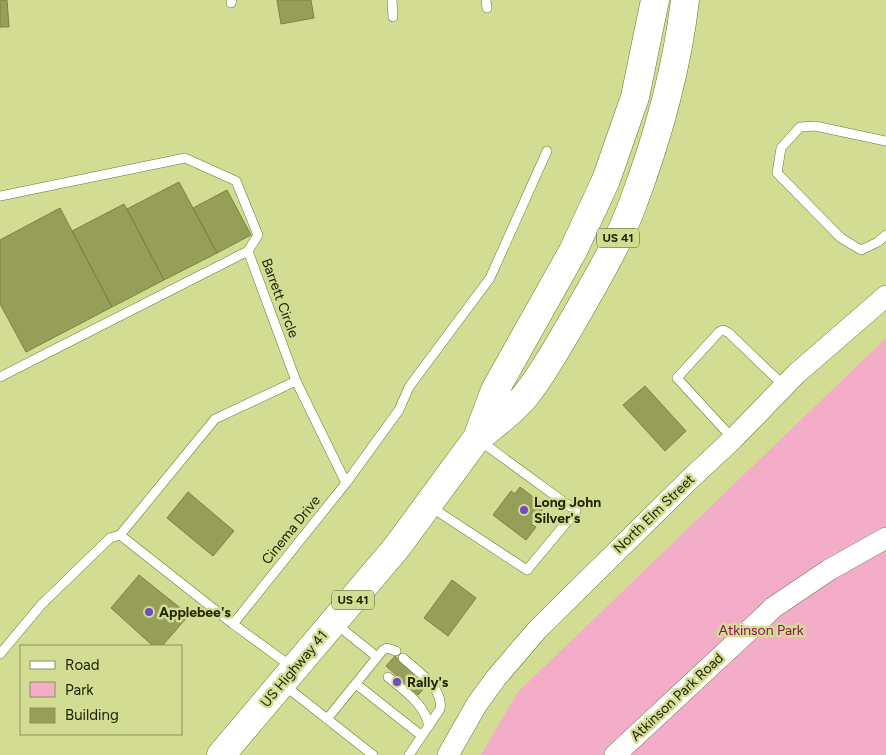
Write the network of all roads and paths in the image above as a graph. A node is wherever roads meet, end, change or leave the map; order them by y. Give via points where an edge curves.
1 (392, 0) edge
2 (655, 0) edge
3 (685, 0) edge
4 (394, 17) dead end
5 (886, 141) edge
6 (547, 151) dead end
7 (0, 196) edge
8 (886, 235) edge
9 (248, 250) junction
10 (886, 296) edge
11 (0, 377) edge
12 (296, 381) junction
13 (784, 386) junction
14 (477, 438) junction
15 (733, 440) junction
16 (346, 483) junction
17 (428, 505) junction
18 (120, 535) junction
19 (886, 538) edge
20 (334, 622) junction
21 (233, 624) junction
22 (0, 654) edge
23 (376, 663) junction
24 (289, 676) junction
25 (388, 677) dead end
26 (356, 684) junction
27 (327, 719) junction
28 (429, 726) junction
29 (422, 736) junction
30 (221, 755) edge
31 (373, 755) edge
32 (409, 755) edge
33 (448, 755) edge
34 (615, 755) edge

1 - 4 lane
2 - 14 highway, US 41 via 635,97 606,180 573,251 495,390
3 - 14 highway, US 41 via 681,36 660,118 632,206 613,249 526,396
5 - 8 lane via 815,126 800,127 782,148 777,173 841,238 861,250
6 - 16 lane, Cinema Drive via 490,278 409,387 399,410
7 - 9 lane, Barrett Circle via 185,158 236,181 258,235
9 - 11 lane
9 - 12 lane, Barrett Circle
10 - 13 street, North Elm Street
12 - 16 lane, Barrett Circle
12 - 18 lane via 215,419
13 - 15 street, North Elm Street
13 - 15 lane via 729,333 719,332 677,378
14 - 17 highway, US Highway 41 / US 41
14 - 17 lane via 576,511 527,570
15 - 33 street, North Elm Street via 603,562 521,647 477,704
16 - 21 lane, Cinema Drive
17 - 20 highway, US Highway 41 / US 41
18 - 21 lane
18 - 22 lane via 110,538 41,605
19 - 34 street, Atkinson Park Road via 829,570 774,607
20 - 23 lane
20 - 24 highway, US Highway 41 / US 41
21 - 24 lane
23 - 26 lane
23 - 28 lane via 387,648 435,688 441,697 440,709
24 - 27 lane
24 - 30 highway, US Highway 41 / US 41
25 - 28 lane via 426,713
26 - 27 lane
26 - 29 lane
27 - 31 lane
28 - 29 lane
29 - 32 lane

